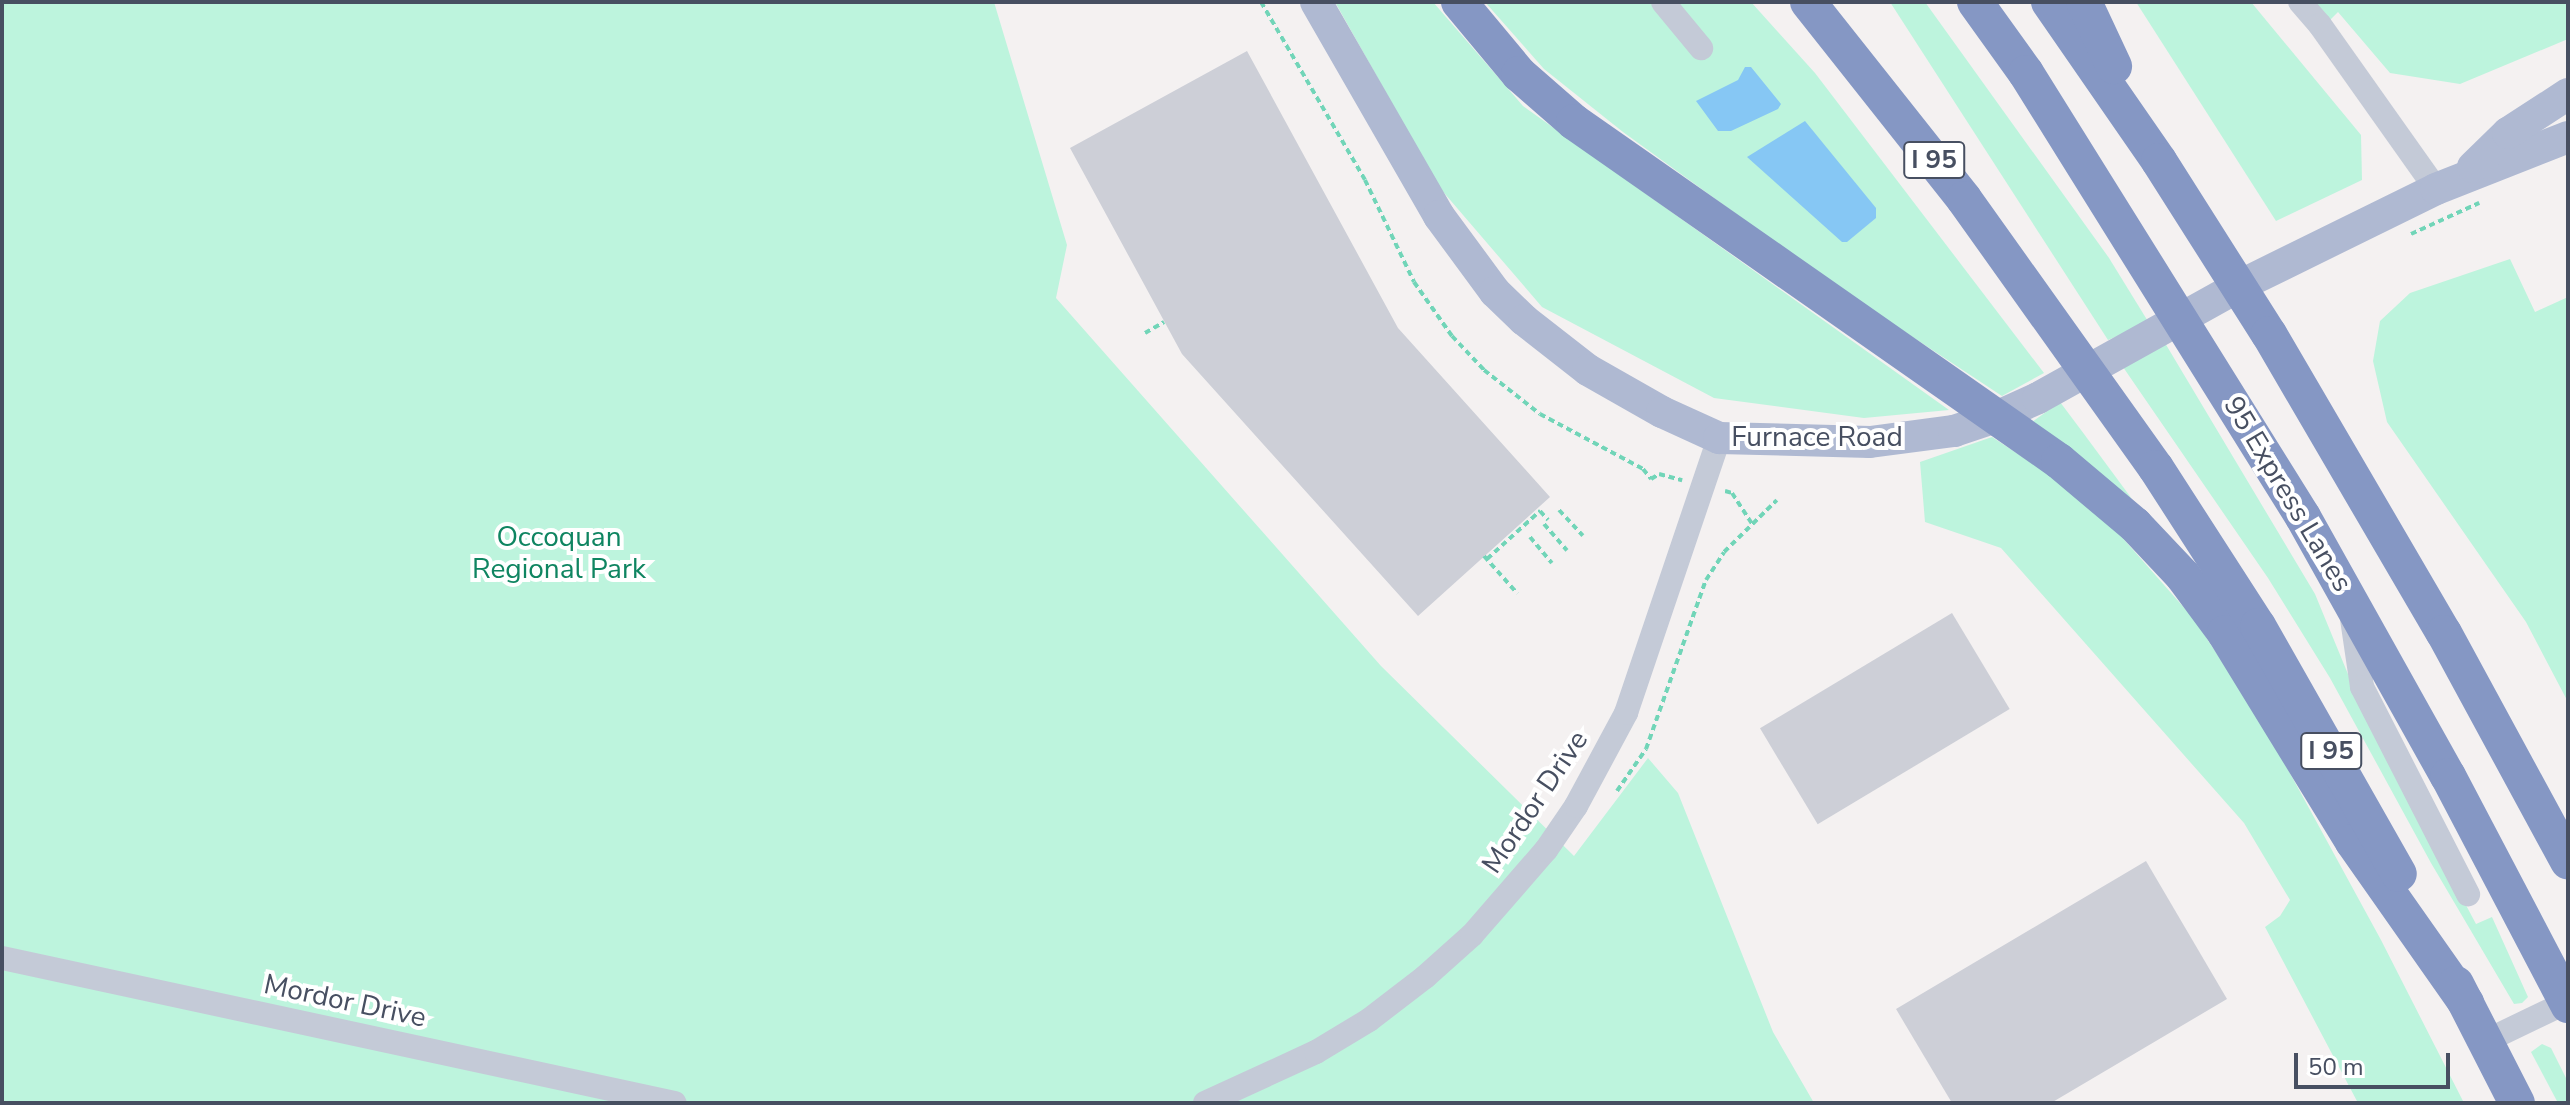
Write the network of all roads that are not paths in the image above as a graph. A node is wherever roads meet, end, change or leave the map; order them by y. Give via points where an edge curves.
1 (1316, 2) edge
2 (1459, 2) edge
3 (1663, 2) edge
4 (1808, 2) edge
5 (1975, 2) edge
6 (2049, 2) edge
7 (2084, 2) edge
8 (2300, 2) edge
9 (1701, 48) dead end
10 (2568, 94) edge
11 (2568, 137) edge
12 (2159, 161) junction
13 (2465, 175) junction
14 (2436, 189) junction
15 (1719, 438) junction
16 (2350, 597) junction
17 (2568, 861) edge
18 (2468, 894) dead end
19 (2, 958) edge
20 (2466, 1003) junction
21 (2567, 1004) edge
22 (2486, 1041) junction
23 (675, 1103) edge
24 (1205, 1103) edge
25 (2517, 1103) edge

1 - 15 main road, Furnace Road via 1439,216 1495,292 1588,370
2 - 20 highway via 1519,74 1574,122 2059,461 2135,525 2205,604 2353,842
3 - 9 street
4 - 20 highway, I 95 via 2054,323 2258,626
5 - 16 highway, 95 Express Lanes via 2212,365
6 - 12 highway
7 - 12 highway
8 - 14 street
10 - 13 main road, Furnace Road via 2508,133
11 - 13 main road, Furnace Road
12 - 17 highway via 2269,334 2444,633
13 - 14 main road, Furnace Road
14 - 15 main road, Furnace Road via 2243,284 1996,417 1954,431 1870,442
15 - 24 street, Mordor Drive via 1626,713 1546,850 1472,935 1369,1020 1294,1064
16 - 18 street via 2362,687
16 - 21 highway, 95 Express Lanes
19 - 23 street, Mordor Drive
20 - 22 highway, I 95
21 - 22 street
22 - 25 highway, I 95

